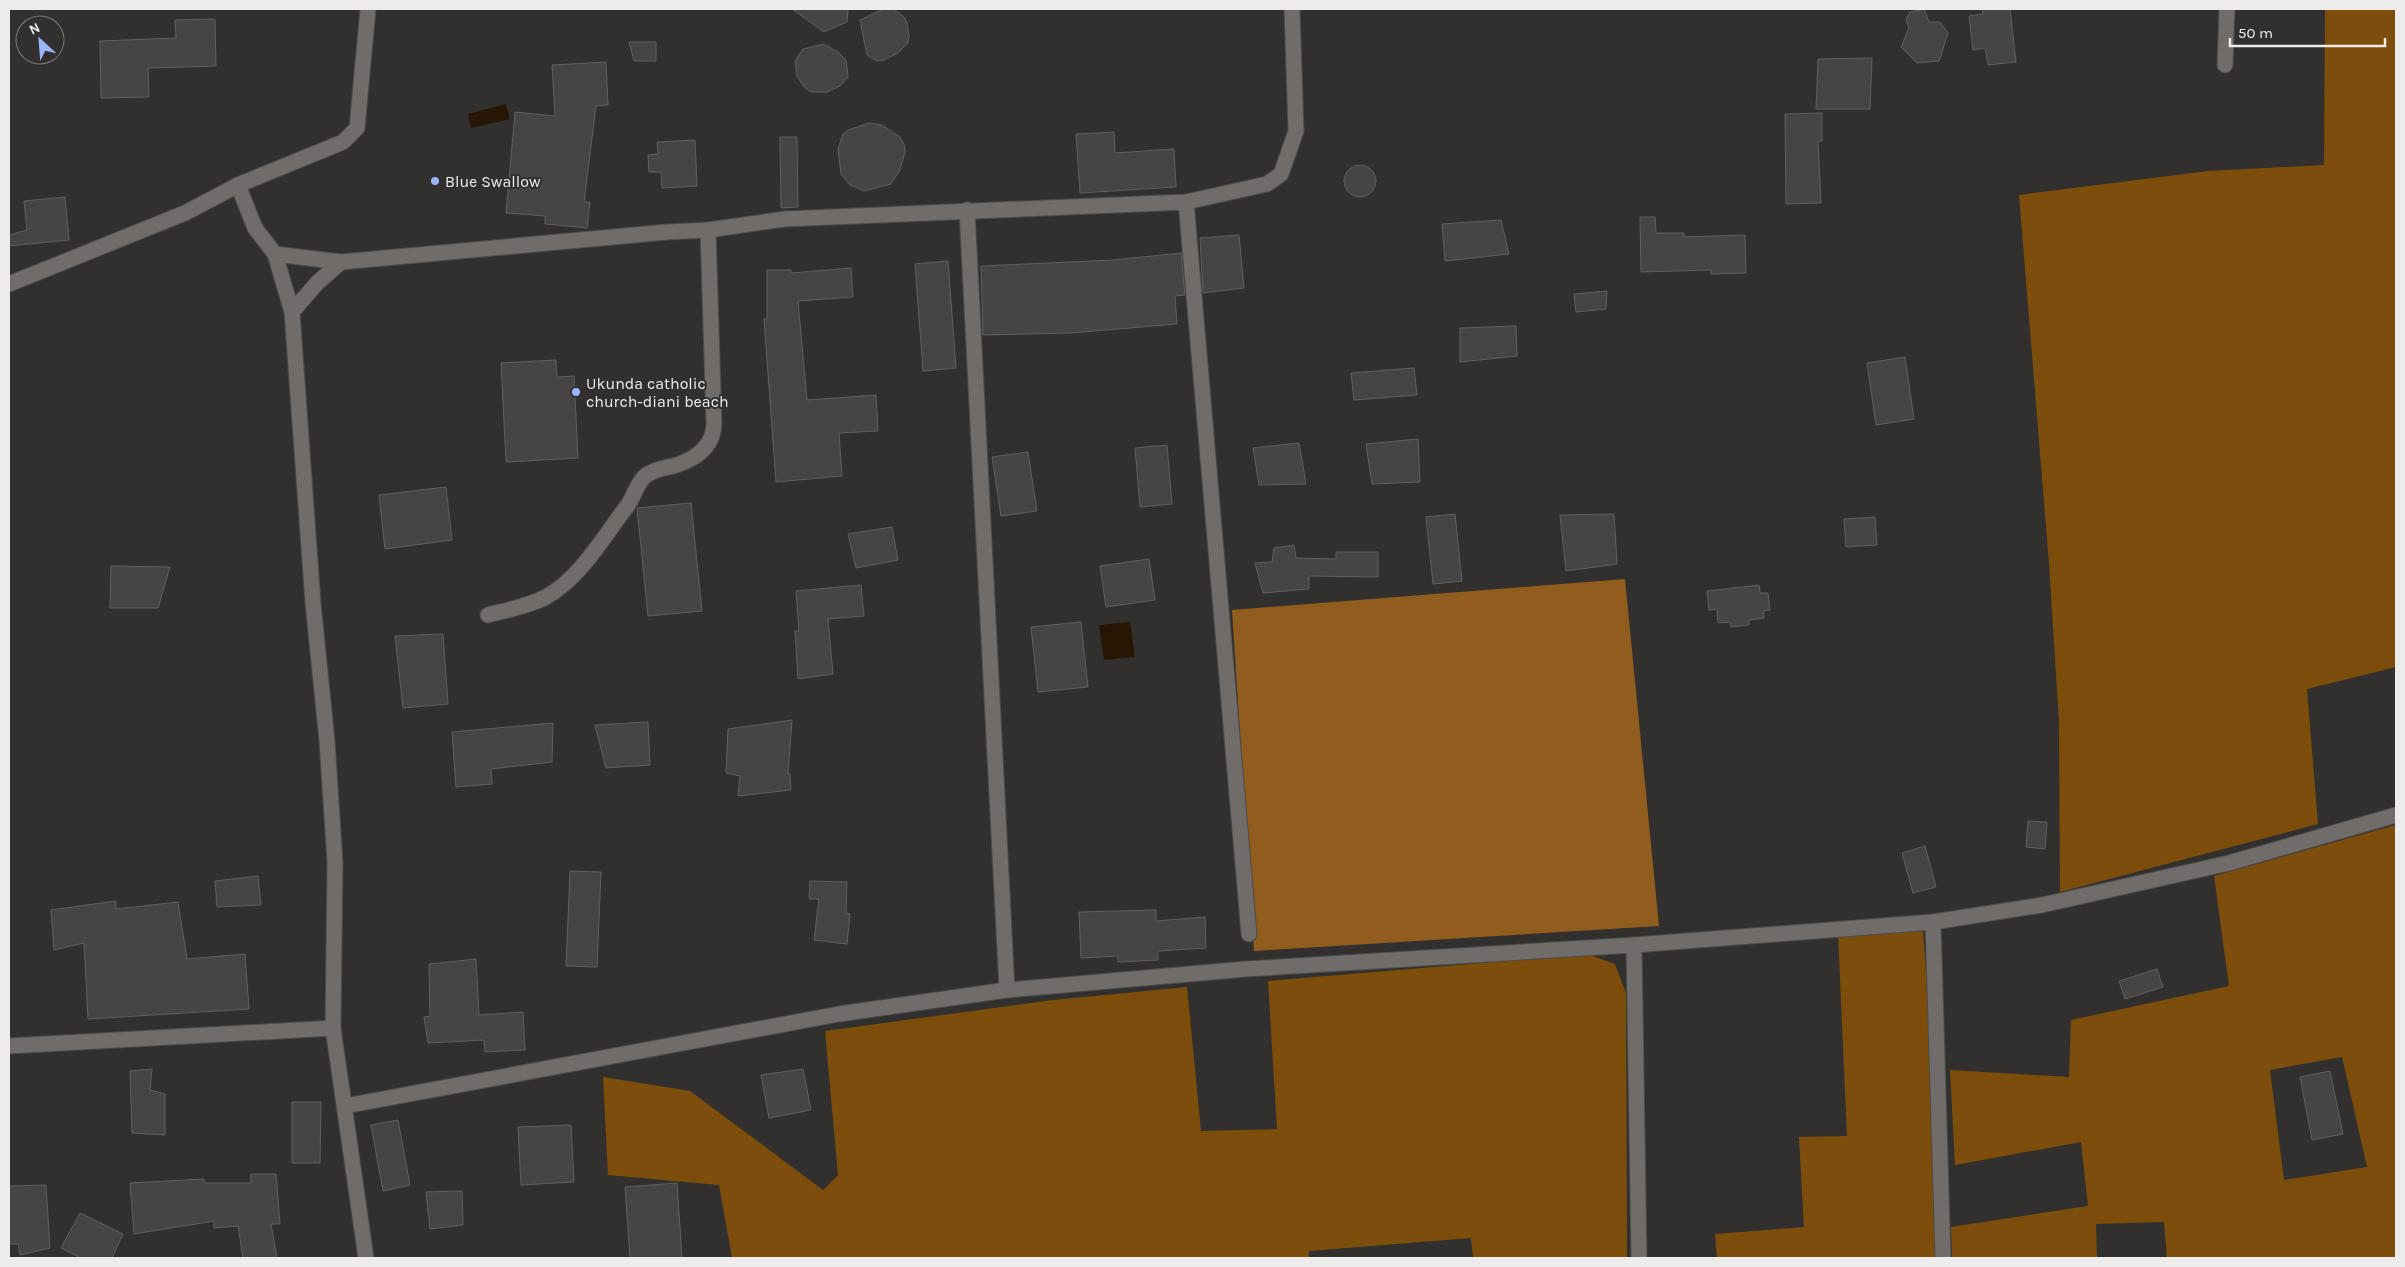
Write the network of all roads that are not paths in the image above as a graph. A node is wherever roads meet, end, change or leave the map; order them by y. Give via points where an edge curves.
1 (368, 9) edge
2 (1292, 9) edge
3 (2227, 9) edge
4 (2225, 65) dead end
5 (238, 185) junction
6 (1186, 202) junction
7 (967, 210) junction
8 (708, 230) junction
9 (275, 254) junction
10 (341, 262) junction
11 (9, 284) edge
12 (292, 312) junction
13 (488, 615) dead end
14 (2396, 814) edge
15 (1933, 922) junction
16 (1249, 934) dead end
17 (1634, 945) junction
18 (1006, 990) junction
19 (333, 1028) junction
20 (9, 1046) edge
21 (345, 1106) junction
22 (366, 1258) edge
23 (1639, 1258) edge
24 (1943, 1258) edge

1 - 5 street via 357,128 344,142
2 - 6 street via 1296,130 1281,174 1267,184
3 - 4 street
5 - 9 street via 255,228
5 - 11 street via 185,213
6 - 7 street
6 - 16 street
7 - 8 street via 785,219
7 - 18 street
8 - 10 street
8 - 13 street via 714,435 708,447 678,465 658,469 645,476 633,500 573,577 554,592 539,600
9 - 10 street
9 - 12 street
10 - 12 street
12 - 19 street via 335,862
14 - 15 street via 2229,863 2042,905
15 - 17 street
15 - 24 street
17 - 18 street via 1246,969
17 - 23 street
18 - 21 street via 839,1014
19 - 20 street
19 - 21 street
21 - 22 street

